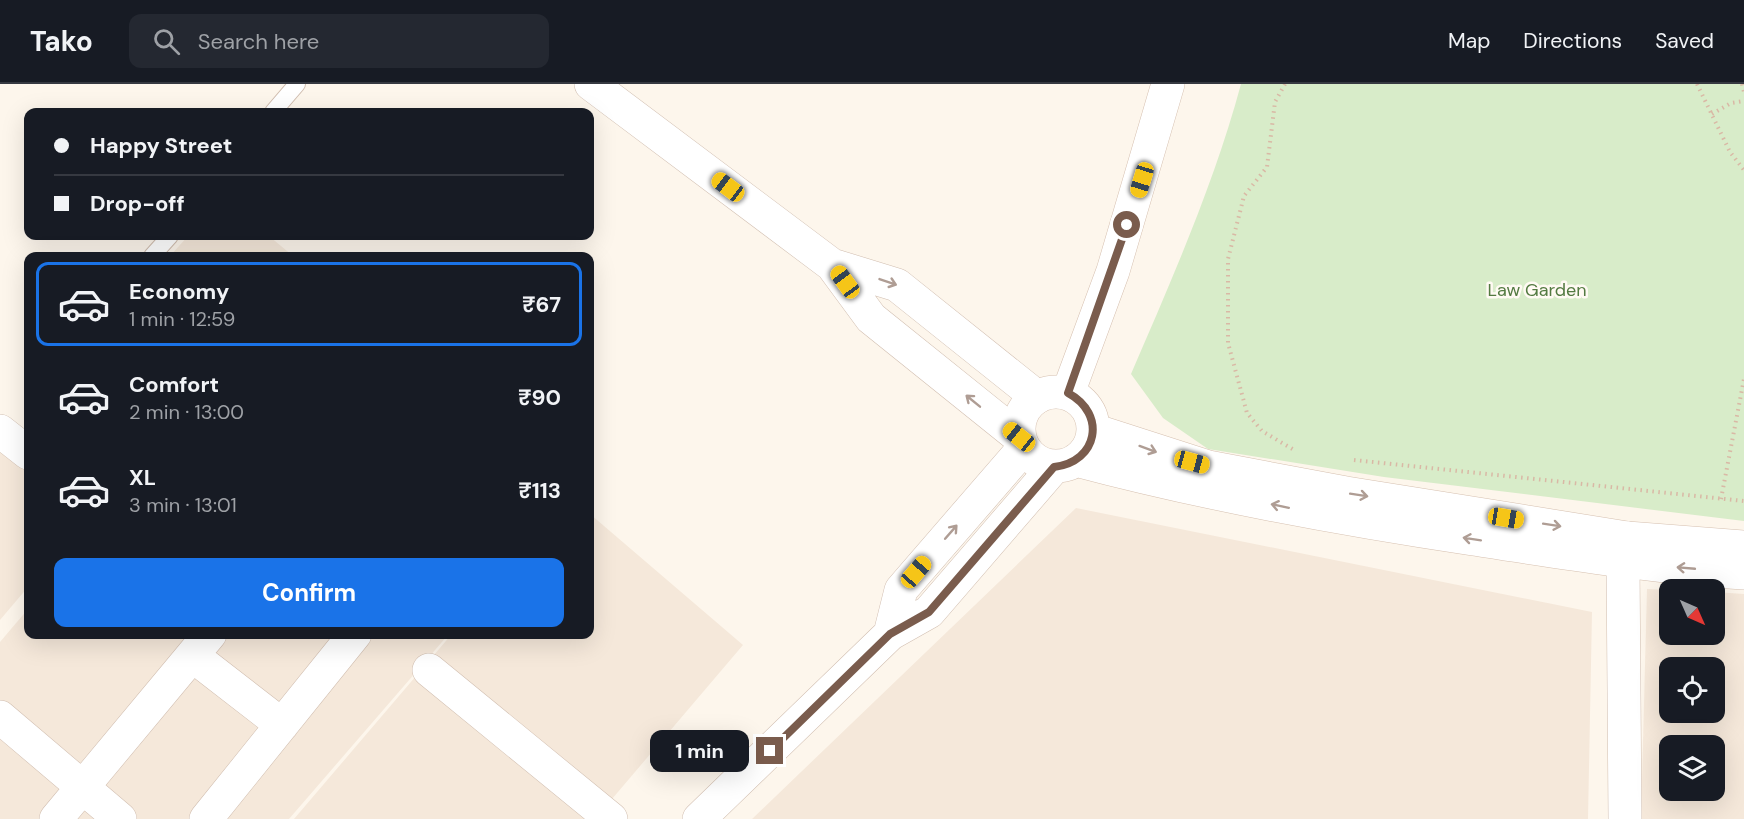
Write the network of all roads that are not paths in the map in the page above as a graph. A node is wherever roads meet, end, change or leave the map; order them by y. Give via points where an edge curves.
1 (297, 84) edge
2 (591, 84) edge
3 (1168, 84) edge
4 (276, 108) edge
5 (166, 240) edge
6 (156, 252) edge
7 (832, 265) junction
8 (1052, 395) junction
9 (1093, 430) junction
10 (0, 431) edge
11 (1021, 443) junction
12 (24, 450) edge
13 (1065, 464) junction
14 (1744, 547) edge
15 (1625, 551) junction
16 (1744, 573) edge
17 (890, 634) junction
18 (351, 639) edge
19 (202, 645) edge
20 (429, 670) dead end
21 (0, 717) edge
22 (282, 725) junction
23 (82, 789) junction
24 (593, 814) edge
25 (56, 819) edge
26 (120, 819) edge
27 (206, 819) edge
28 (699, 819) edge
29 (1625, 819) edge

1 - 4 lane
2 - 7 street
3 - 8 street via 1113,271
5 - 6 lane
7 -> 8 street via 897,285
11 -> 7 street via 871,318
8 - 9 street via 1087,407
8 - 11 street via 1022,413
9 - 13 street via 1091,442
9 -> 15 street via 1208,467
10 - 12 street
11 - 13 street via 1031,458
17 -> 11 street via 901,590
15 -> 13 street via 1342,519
13 - 17 street via 929,612
14 - 15 street
16 -> 15 street
15 - 29 street
17 - 28 street
18 - 22 street
19 - 22 street
19 - 23 street
20 - 24 street
21 - 23 street
22 - 27 street
23 - 25 street
23 - 26 street

